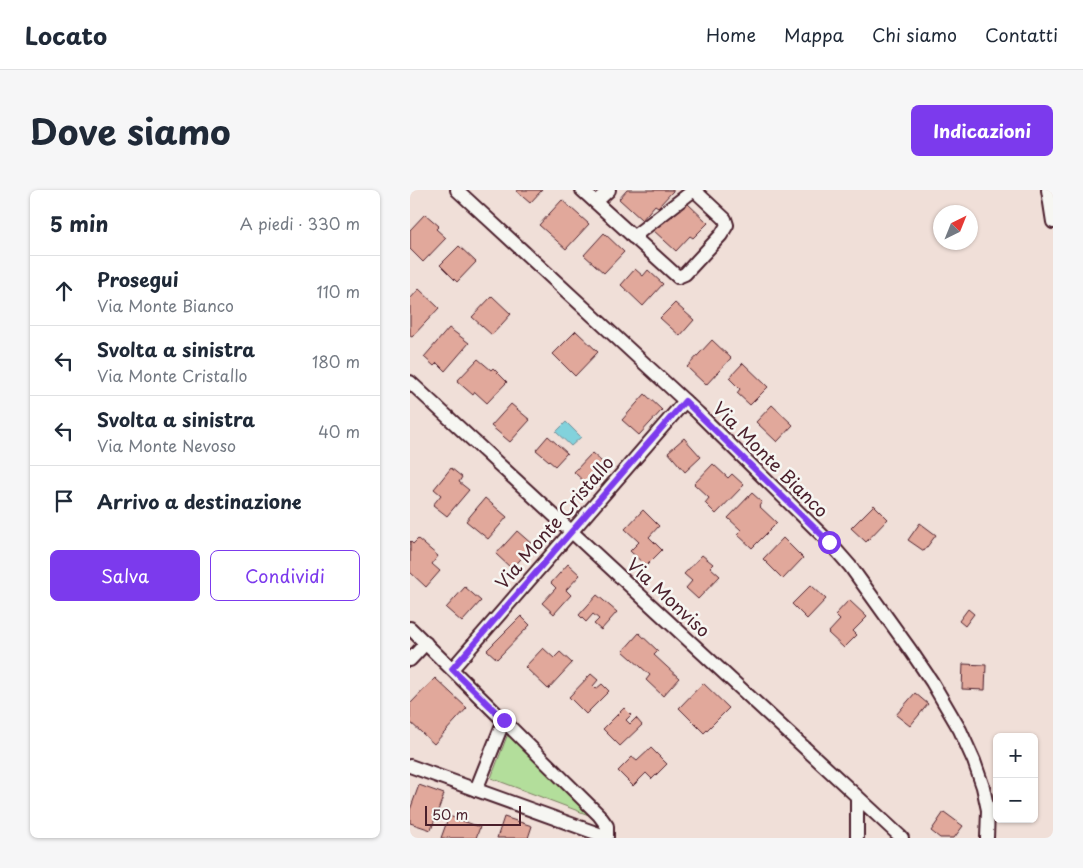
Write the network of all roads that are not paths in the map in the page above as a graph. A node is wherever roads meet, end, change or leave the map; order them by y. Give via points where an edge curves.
1 (457, 190) edge
2 (582, 190) edge
3 (609, 190) edge
4 (694, 190) edge
5 (1048, 190) edge
6 (596, 202) junction
7 (1053, 222) edge
8 (633, 237) junction
9 (410, 382) edge
10 (685, 401) junction
11 (571, 532) junction
12 (410, 628) edge
13 (426, 643) junction
14 (410, 660) edge
15 (452, 669) junction
16 (504, 720) junction
17 (410, 766) edge
18 (476, 790) junction
19 (857, 796) junction
20 (607, 838) edge
21 (857, 838) edge
22 (902, 838) edge
23 (987, 838) edge

1 - 10 street, Via Monte Bianco
2 - 6 street
3 - 6 street
4 - 8 street
4 - 8 street via 725,219 727,225 684,274 675,276
5 - 7 street
6 - 8 street
9 - 11 street, Via Monviso
10 - 11 street, Via Monte Cristallo
10 - 23 street, Via Monte Bianco via 840,554 912,651 951,715 974,761 986,798
11 - 15 street, Via Monte Cristallo
11 - 19 street, Via Monviso
12 - 13 street
13 - 14 street
13 - 15 street
15 - 16 street
16 - 18 street
16 - 20 street via 605,823
17 - 18 street
18 - 20 street
19 - 21 street
19 - 22 street, Via Monviso

